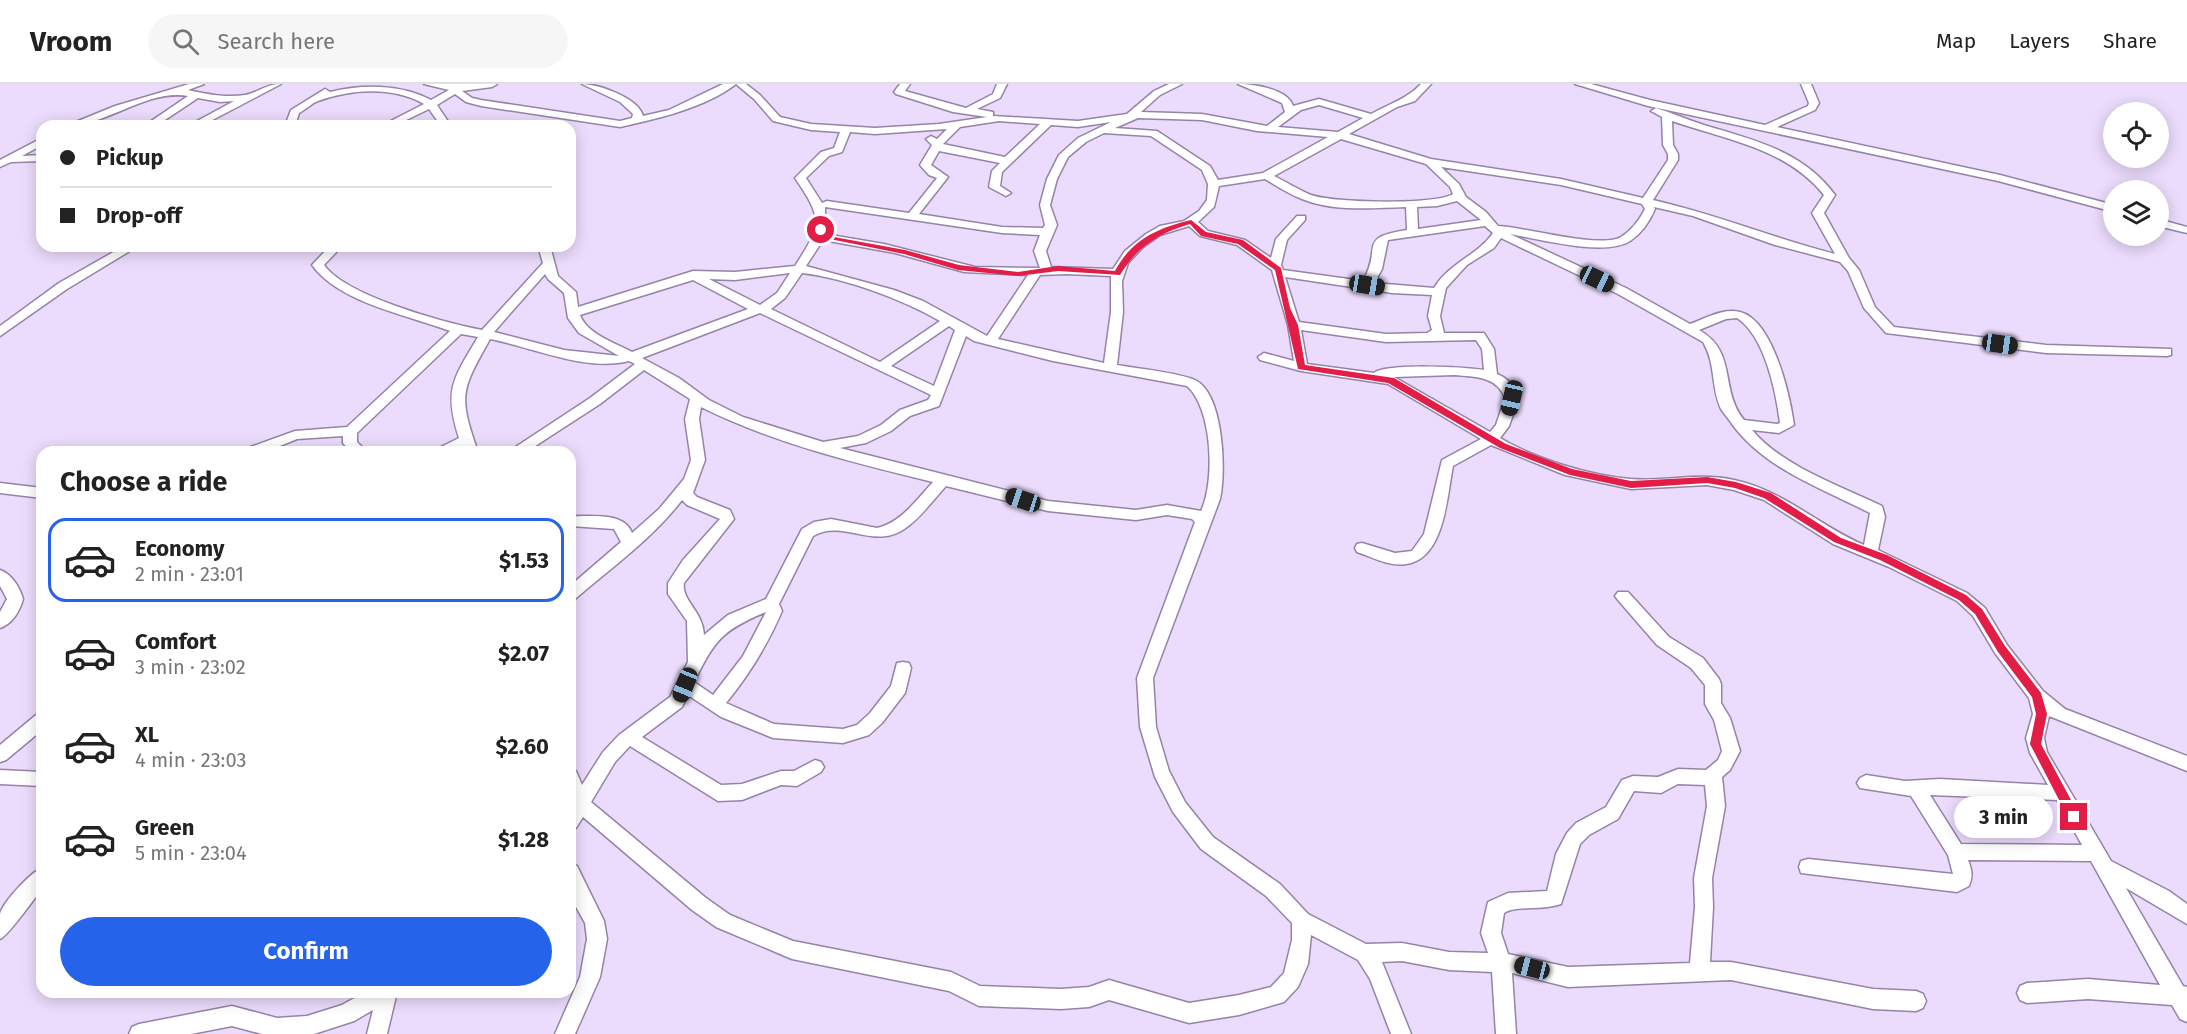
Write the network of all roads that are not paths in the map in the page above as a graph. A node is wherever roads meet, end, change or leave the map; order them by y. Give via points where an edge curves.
1 (276, 84) edge
2 (341, 84) edge
3 (429, 84) edge
4 (492, 84) edge
5 (587, 84) edge
6 (731, 84) edge
7 (740, 84) edge
8 (905, 84) edge
9 (1002, 84) edge
10 (1177, 84) edge
11 (1244, 84) edge
12 (1426, 84) edge
13 (1585, 84) edge
14 (1806, 84) edge
15 (722, 86) edge
16 (459, 88) junction
17 (199, 89) edge
18 (247, 98) junction
19 (316, 98) junction
20 (1634, 100) junction
21 (431, 104) junction
22 (630, 105) junction
23 (967, 111) junction
24 (1289, 111) junction
25 (672, 112) junction
26 (1667, 116) junction
27 (1129, 117) junction
28 (1021, 118) junction
29 (1373, 118) junction
30 (87, 120) edge
31 (157, 120) edge
32 (205, 120) edge
33 (292, 120) edge
34 (398, 120) edge
35 (442, 120) edge
36 (1049, 121) junction
37 (636, 122) junction
38 (957, 124) junction
39 (847, 128) junction
40 (1271, 128) junction
41 (1767, 128) junction
42 (916, 130) dead end
43 (1101, 130) junction
44 (1343, 135) junction
45 (36, 144) edge
46 (937, 145) junction
47 (36, 159) edge
48 (1008, 161) junction
49 (1430, 162) junction
50 (2, 163) edge
51 (1266, 176) junction
52 (1214, 184) junction
53 (1006, 193) dead end
54 (1459, 195) junction
55 (1411, 202) junction
56 (1646, 202) junction
57 (827, 204) dead end
58 (2103, 206) edge
59 (912, 216) junction
60 (1301, 218) dead end
61 (1191, 222) junction
62 (2169, 225) edge
63 (1493, 227) junction
64 (2187, 230) edge
65 (1047, 232) junction
66 (1413, 232) junction
67 (819, 236) junction
68 (122, 252) edge
69 (330, 252) edge
70 (546, 252) edge
71 (1844, 260) junction
72 (549, 263) junction
73 (797, 269) junction
74 (1278, 269) junction
75 (1041, 270) junction
76 (1117, 273) junction
77 (693, 275) junction
78 (1367, 285) junction
79 (1439, 292) junction
80 (762, 309) junction
81 (573, 313) junction
82 (948, 321) junction
83 (1294, 325) junction
84 (1691, 328) junction
85 (457, 329) junction
86 (962, 329) junction
87 (0, 331) edge
88 (484, 334) junction
89 (1429, 338) junction
90 (990, 341) junction
91 (2167, 351) dead end
92 (1264, 357) dead end
93 (636, 361) junction
94 (880, 367) junction
95 (1301, 367) junction
96 (1110, 368) junction
97 (1369, 375) junction
98 (1491, 376) junction
99 (938, 393) junction
100 (697, 396) junction
101 (1739, 424) junction
102 (350, 432) junction
103 (1492, 439) junction
104 (266, 446) edge
105 (353, 446) edge
106 (469, 446) edge
107 (524, 446) edge
108 (819, 446) junction
109 (945, 478) junction
110 (690, 480) junction
111 (0, 488) edge
112 (36, 492) edge
113 (576, 521) edge
114 (1203, 521) junction
115 (629, 545) junction
116 (1362, 548) dead end
117 (1870, 552) junction
118 (0, 576) edge
119 (576, 590) edge
120 (1623, 596) dead end
121 (771, 604) junction
122 (0, 621) edge
123 (695, 662) junction
124 (903, 668) dead end
125 (685, 685) junction
126 (2037, 696) junction
127 (715, 704) junction
128 (36, 725) edge
129 (629, 737) junction
130 (0, 755) edge
131 (2187, 764) edge
132 (815, 767) dead end
133 (1713, 775) junction
134 (0, 777) edge
135 (36, 779) edge
136 (1866, 783) dead end
137 (1916, 789) junction
138 (576, 791) edge
139 (2060, 793) junction
140 (581, 804) junction
141 (576, 812) edge
142 (1956, 852) junction
143 (2100, 860) junction
144 (1808, 867) dead end
145 (36, 882) edge
146 (576, 888) edge
147 (2187, 915) edge
148 (1301, 920) junction
149 (0, 930) edge
150 (1365, 953) junction
151 (1501, 962) junction
152 (1699, 973) junction
153 (2027, 993) dead end
154 (375, 998) edge
155 (384, 998) edge
156 (1916, 1001) dead end
157 (2184, 1001) edge
158 (139, 1034) edge
159 (377, 1034) edge
160 (565, 1034) edge
161 (1401, 1034) edge
162 (1506, 1034) edge

1 - 18 street
2 - 19 street
3 - 16 street
4 - 16 street
5 - 22 street
6 - 15 street
7 - 39 street via 779,120 812,127
8 - 23 street via 899,92
9 - 23 street via 997,96
10 - 27 street via 1150,98
11 - 24 street via 1282,98
12 - 29 street via 1412,99
13 - 20 street
14 - 41 street via 1814,103 1812,108
15 - 25 street
16 - 21 street
16 - 37 street via 469,100 491,105 613,124
17 - 18 street via 220,99
17 - 30 street via 118,108
17 - 31 street
18 - 32 street
19 - 21 street via 384,88 420,96
19 - 33 street via 294,112
20 - 26 street
20 - 41 street
21 - 34 street
21 - 35 street
22 - 25 street
22 - 37 street via 638,113
23 - 28 street
24 - 29 street via 1303,103 1320,101
24 - 40 street
25 - 37 street
26 - 56 street via 1673,160
26 - 71 street via 1751,141 1803,168 1830,195 1818,213
27 - 36 street via 1078,124
27 - 40 street via 1202,117
27 - 43 street
28 - 36 street
28 - 38 street
29 - 44 street
36 - 48 street
38 - 39 street via 875,131
38 - 46 street
39 - 67 street via 838,150 825,154 800,178 819,206
40 - 44 street
41 - 58 street via 1923,160
42 - 46 street
43 - 52 street via 1156,134 1199,162
43 - 65 street via 1076,143 1058,162 1046,205 1052,221
44 - 49 street
44 - 51 street
45 - 50 street
46 - 48 street
46 - 59 street via 924,166 943,177
47 - 50 street
48 - 53 street via 994,179 994,187
49 - 54 street
49 - 56 street via 1561,182
51 - 52 street
51 - 55 street via 1307,198 1327,202 1365,206
52 - 61 street via 1214,198
54 - 55 street via 1437,203
54 - 63 street
55 - 66 street
56 - 63 street via 1650,210 1645,220 1626,239 1615,243 1553,239
56 - 71 street via 1696,213 1779,243
57 - 59 street
59 - 65 street via 1002,230
60 - 74 street via 1282,239
61 - 74 street via 1201,233 1241,242
61 - 76 street via 1151,236 1125,258
62 - 64 street
63 - 66 street
63 - 79 street via 1490,246 1463,263
63 - 84 street via 1521,245 1615,287
65 - 75 street via 1039,243
66 - 78 street via 1380,241 1376,269
67 - 73 street
67 - 75 street via 905,252 971,270 1018,274
68 - 87 street via 54,291
69 - 85 street via 318,265 333,279 386,305
70 - 72 street
71 - 91 street via 1853,270 1870,308 1890,330 2046,350
72 - 81 street via 552,277 570,292
72 - 88 street
73 - 77 street via 742,276
73 - 80 street via 781,295
73 - 82 street via 871,285
74 - 78 street
74 - 83 street
75 - 76 street
75 - 90 street
76 - 96 street via 1118,309
77 - 80 street via 743,303
77 - 81 street
78 - 79 street
79 - 89 street via 1434,316 1439,331
80 - 93 street
80 - 94 street
81 - 93 street via 583,330
82 - 86 street
82 - 94 street
83 - 89 street via 1386,338
83 - 95 street
84 - 101 street via 1714,348 1726,405
84 - 101 street via 1736,314 1749,320 1768,351 1787,425 1779,429
85 - 88 street
85 - 102 street
86 - 90 street
86 - 99 street
88 - 93 street via 571,356
88 - 106 street via 457,394 457,412
89 - 98 street via 1481,336 1488,349
90 - 96 street
92 - 95 street
93 - 100 street
93 - 107 street via 595,401
94 - 99 street
95 - 97 street
96 - 114 street via 1191,383 1200,390 1212,427 1217,468 1214,496
97 - 98 street via 1414,372
97 - 103 street via 1391,380
98 - 103 street via 1504,385 1512,398 1502,426
99 - 108 street via 934,404 905,412 871,436 852,443
100 - 108 street via 738,420
100 - 110 street via 692,419 699,453
101 - 117 street via 1770,456 1875,508 1878,517
102 - 104 street via 295,435
102 - 105 street
103 - 116 street via 1447,463 1434,526 1422,553 1401,559
103 - 117 street via 1542,463 1616,482 1634,485 1701,480 1736,485 1772,497 1838,540
108 - 109 street
109 - 114 street via 1048,506 1136,515 1167,510 1196,515
109 - 121 street via 902,524 887,531 877,533 831,524 810,530
110 - 115 street via 664,513
110 - 123 street via 685,490 688,499 725,514 727,519 675,586 694,620
111 - 112 street
113 - 115 street via 618,524
114 - 148 street via 1145,678 1148,727 1161,772 1196,830 1207,843 1273,890
115 - 119 street
117 - 126 street via 1973,606
118 - 122 street via 12,588 16,600 14,608
120 - 133 street via 1663,641 1697,663 1714,685 1713,704 1722,718 1731,749 1724,765
121 - 123 street via 722,628 707,641
121 - 127 street via 774,611 763,635
123 - 125 street
124 - 127 street via 899,688 882,711 867,728 848,735 773,731
125 - 127 street
125 - 129 street via 670,708
126 - 131 street via 2068,719
126 - 139 street via 2041,714 2035,744
128 - 130 street
129 - 132 street via 718,793 742,792 781,778 795,779
129 - 140 street via 609,757
133 - 151 street via 1675,776 1661,785 1632,784 1621,791 1612,813 1574,838 1554,898 1504,903 1493,911 1492,937
133 - 152 street via 1716,806 1703,878
134 - 135 street
136 - 137 street
137 - 139 street
137 - 142 street
138 - 140 street
139 - 143 street
140 - 141 street
140 - 148 street via 699,904 738,928 792,950 951,982 980,996 1061,999 1089,997 1109,990 1193,1013 1249,1003 1277,994 1291,980 1298,964
142 - 143 street
142 - 144 street via 1963,879 1957,883
143 - 147 street
143 - 157 street
145 - 149 street
146 - 160 street via 594,921 597,939 586,987
148 - 150 street
150 - 151 street via 1402,952 1449,961
150 - 161 street via 1378,974
151 - 152 street via 1568,977
151 - 162 street
152 - 156 street via 1745,972 1864,998
153 - 157 street via 2088,989
154 - 158 street via 347,1014 307,1026 277,1028 232,1016
155 - 159 street

